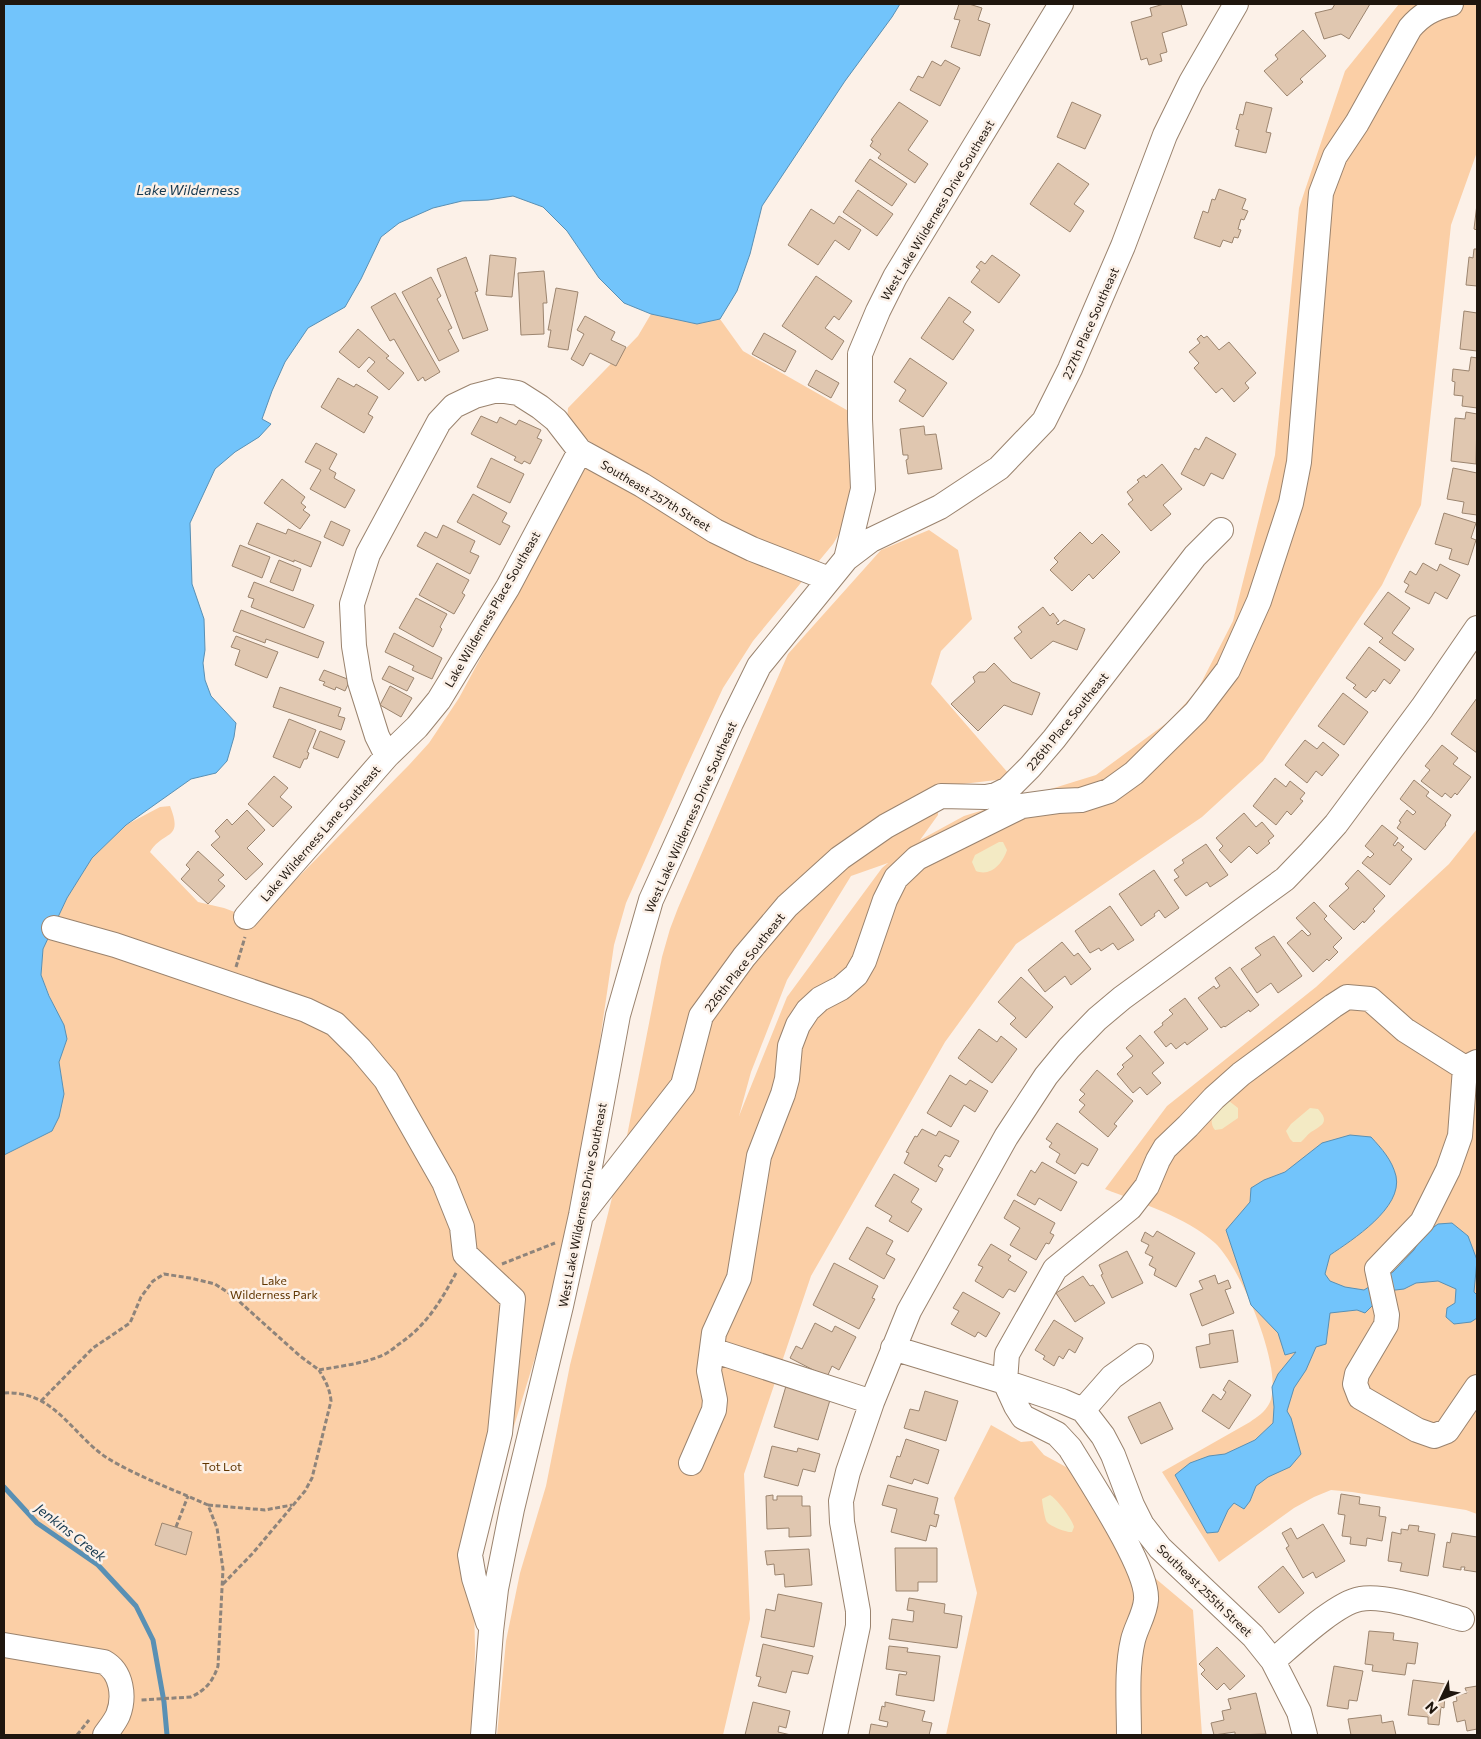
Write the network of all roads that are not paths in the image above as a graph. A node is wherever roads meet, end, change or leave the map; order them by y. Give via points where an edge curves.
1 (1061, 4) edge
2 (1236, 4) edge
3 (1450, 4) edge
4 (498, 390) joint
5 (580, 451) junction
6 (1221, 530) dead end
7 (846, 559) junction
8 (829, 580) junction
9 (1477, 628) edge
10 (387, 756) junction
11 (246, 917) road end
12 (54, 928) dead end
13 (1471, 1065) edge
14 (579, 1224) junction
15 (893, 1348) junction
16 (712, 1350) junction
17 (1142, 1356) dead end
18 (1005, 1382) junction
19 (1477, 1387) edge
20 (872, 1402) junction
21 (1083, 1410) junction
22 (691, 1463) dead end
23 (1462, 1620) dead end
24 (491, 1631) junction
25 (4, 1645) edge
26 (1273, 1661) junction
27 (105, 1735) edge
28 (483, 1735) edge
29 (835, 1735) edge
30 (1129, 1735) edge
31 (1306, 1735) edge

1 - 7 street, West Lake Wilderness Drive Southeast via 895,277 860,354 863,489
2 - 7 street, 227th Place Southeast via 1191,82 1165,136 1123,246 1044,421 999,468 940,507 871,540
3 - 16 street via 1420,16 1410,28 1335,156 1321,193 1299,462 1293,495 1259,601 1228,670 1196,712 1134,773 1109,791 1081,800 1022,806 917,858 896,878 856,975 820,999 798,1025 790,1046 783,1094 760,1156 739,1278 714,1332
4 - 5 street, Southeast 257th Street via 518,393 540,407 556,420
4 - 10 street, Lake Wilderness Lane Southeast via 454,406 439,422 368,554 359,578 352,604 354,646 368,712
5 - 8 street, Southeast 257th Street via 715,531
5 - 10 street, Lake Wilderness Place Southeast via 508,587 439,700
6 - 14 street, 226th Place Southeast via 1195,556 1054,739 1008,789 986,797 941,796 886,826 840,858 787,906 744,957 702,1016 683,1085
7 - 8 street, West Lake Wilderness Drive Southeast
8 - 14 street, West Lake Wilderness Drive Southeast via 759,666 651,900 618,1015
9 - 15 street via 1422,708 1336,824 1311,852 1285,879 1097,1019 1046,1076 1006,1137 909,1311
10 - 11 street, Lake Wilderness Lane Southeast
12 - 24 street via 115,945 306,1010 335,1024 386,1080 444,1182 462,1227 465,1254 513,1299 500,1433 470,1555
13 - 18 street via 1406,1030 1370,999 1347,997 1333,1006 1214,1098 1165,1148 1147,1186 1130,1208 1055,1269 1007,1354
13 - 19 street via 1460,1136 1448,1170 1422,1222 1376,1268 1387,1315 1386,1325 1357,1374 1355,1384 1360,1397 1417,1430 1434,1436 1447,1431
14 - 24 street, West Lake Wilderness Drive Southeast via 512,1509
15 - 18 street, Southeast 255th Street
15 - 20 street
16 - 20 street
16 - 22 street via 709,1371 714,1410
17 - 21 street via 1112,1377
18 - 21 street, Southeast 255th Street
18 - 30 street via 1023,1416 1057,1434 1070,1448 1130,1550 1143,1581 1146,1600 1132,1641
20 - 29 street via 841,1501 858,1626
21 - 26 street, Southeast 255th Street via 1103,1436 1142,1525 1160,1548 1253,1636
23 - 26 street via 1389,1600 1360,1598 1333,1611
24 - 28 street, West Lake Wilderness Drive Southeast
25 - 27 street via 104,1662 110,1666 120,1682 121,1701 118,1715
26 - 31 street, Southeast 255th Street via 1299,1712

